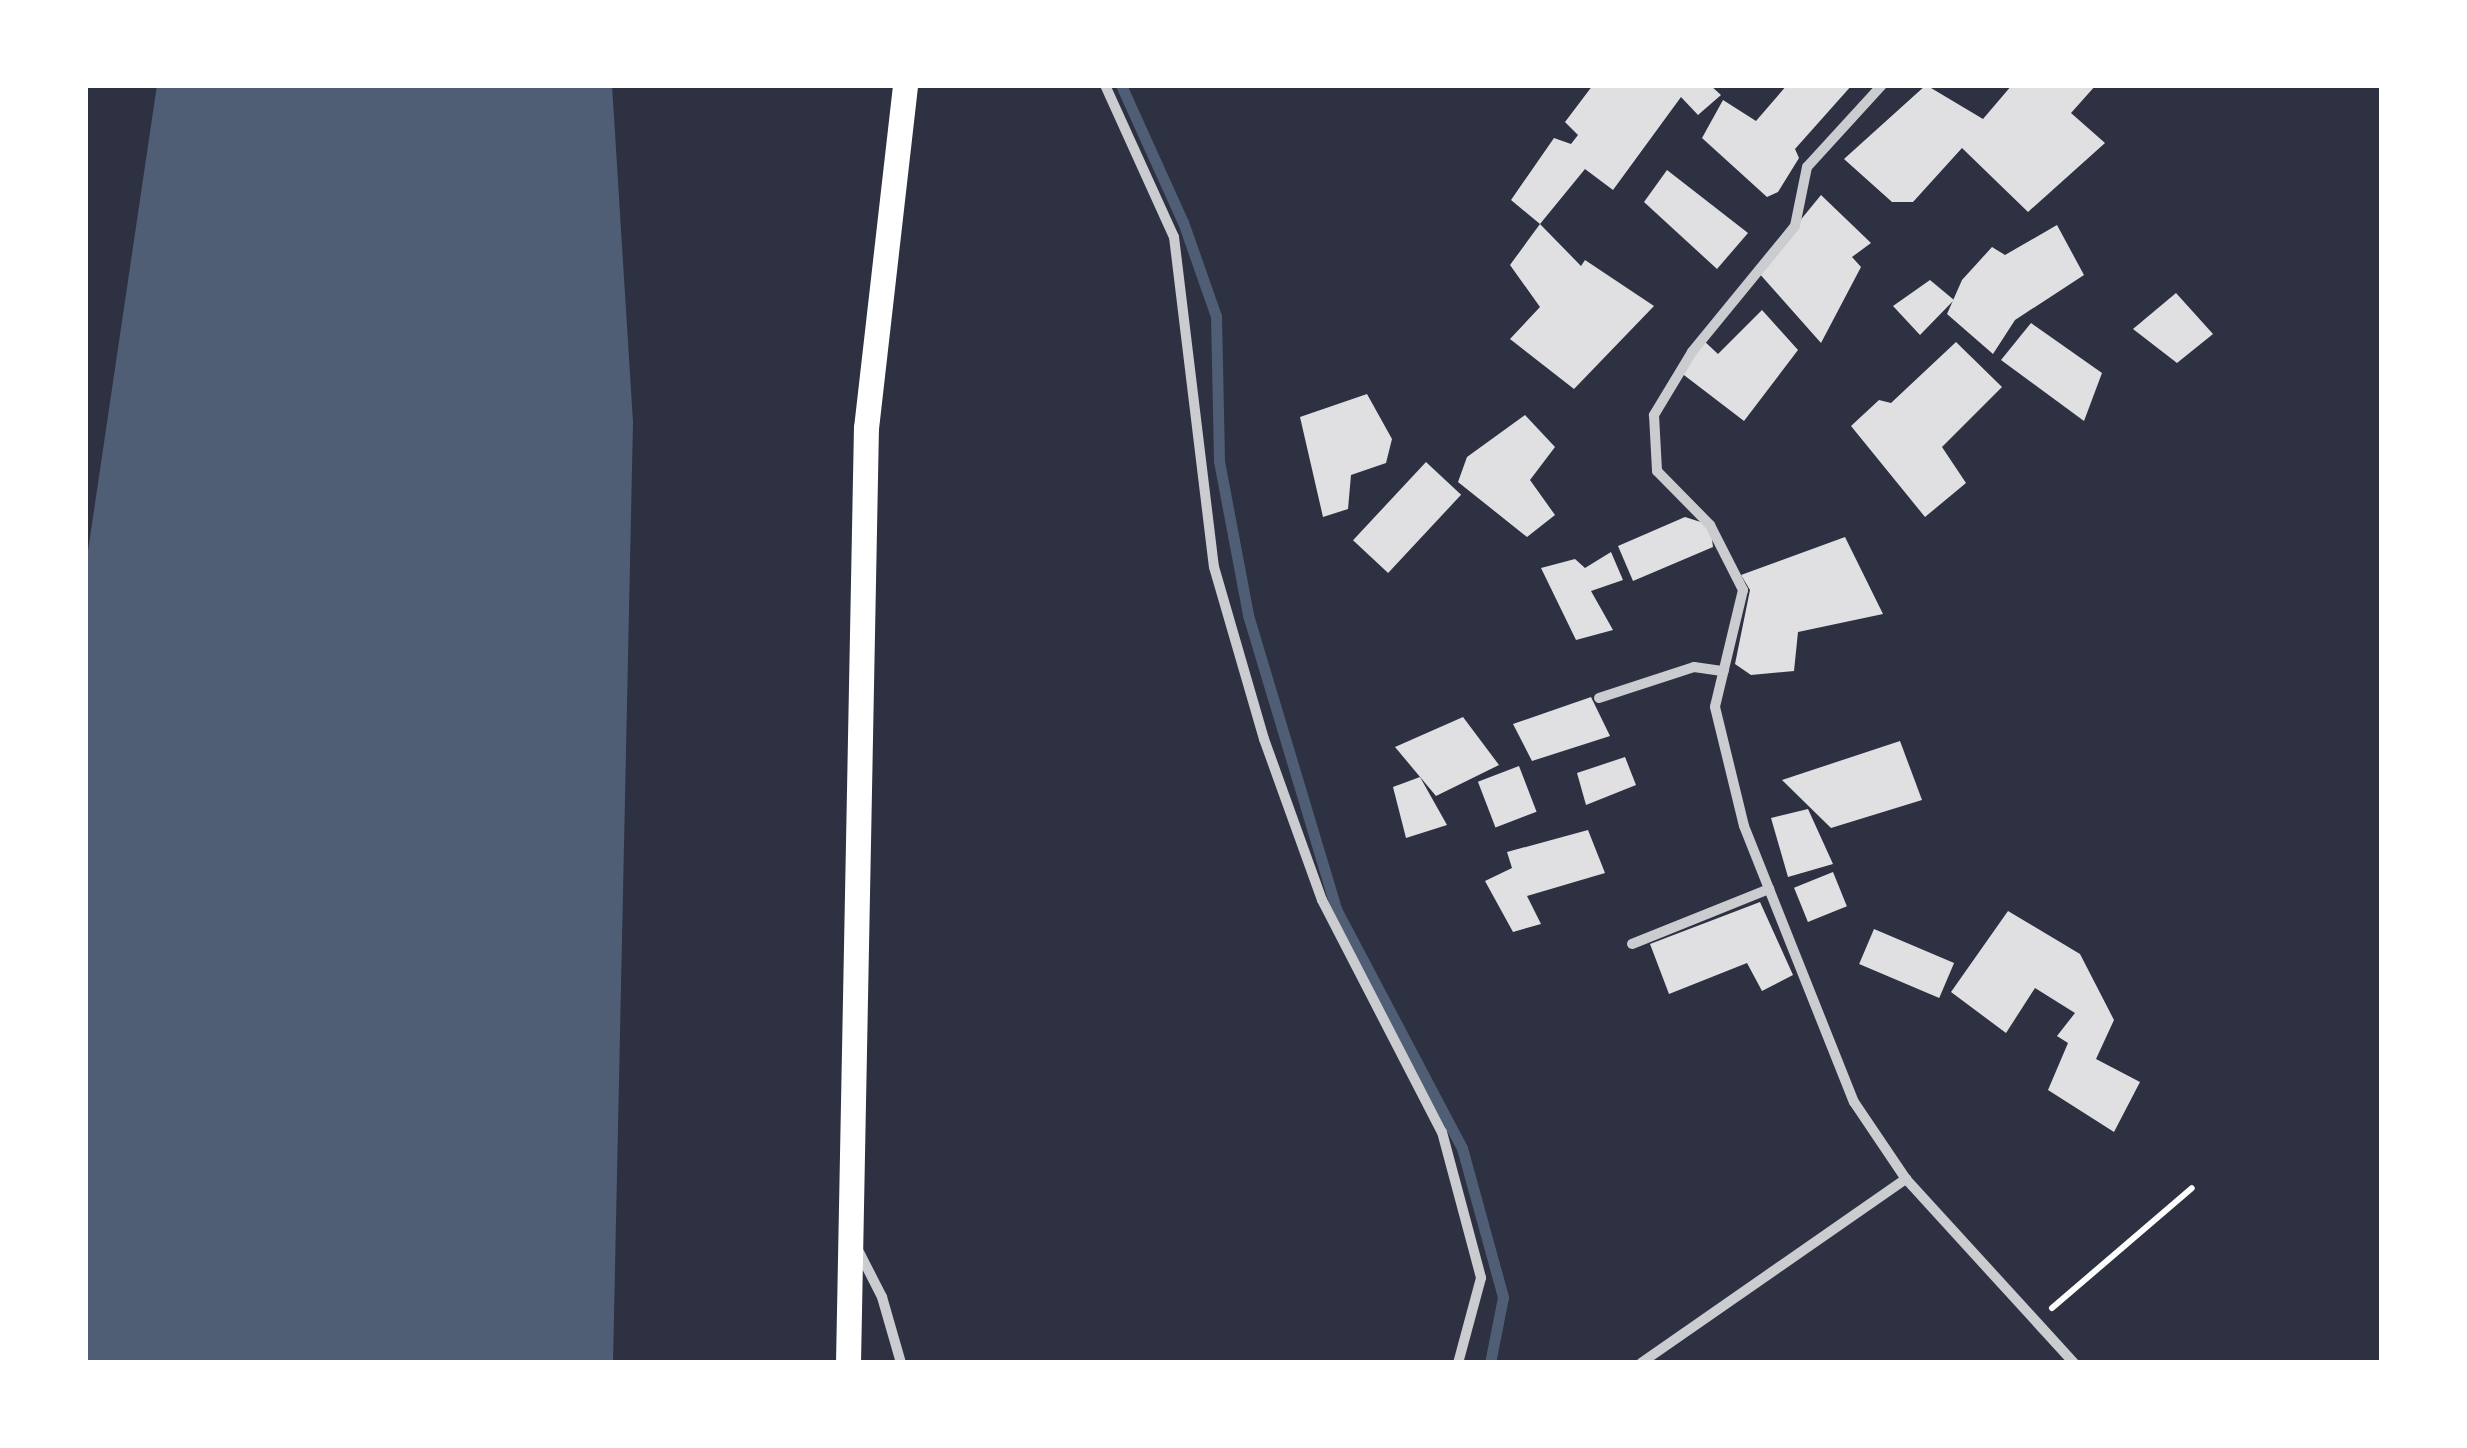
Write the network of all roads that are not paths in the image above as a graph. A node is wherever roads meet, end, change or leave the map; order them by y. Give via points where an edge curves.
1 (905, 85) edge
2 (1105, 85) edge
3 (1882, 85) edge
4 (1724, 671) junction
5 (1600, 698) dead end
6 (1769, 889) junction
7 (1632, 944) dead end
8 (1906, 1179) junction
9 (851, 1236) junction
10 (848, 1363) edge
11 (901, 1363) edge
12 (1458, 1363) edge
13 (1641, 1363) edge
14 (2074, 1363) edge

1 - 9 main road via 866,428
2 - 12 street via 1174,237 1214,567 1264,739 1322,900 1442,1132 1481,1278
3 - 4 street via 1808,167 1795,226 1692,352 1654,415 1657,471 1710,525 1743,590
4 - 5 street via 1694,667
4 - 6 street via 1715,707 1744,826
6 - 7 street
6 - 8 street via 1854,1102
8 - 13 street
8 - 14 street
9 - 10 main road
9 - 11 street via 882,1297

